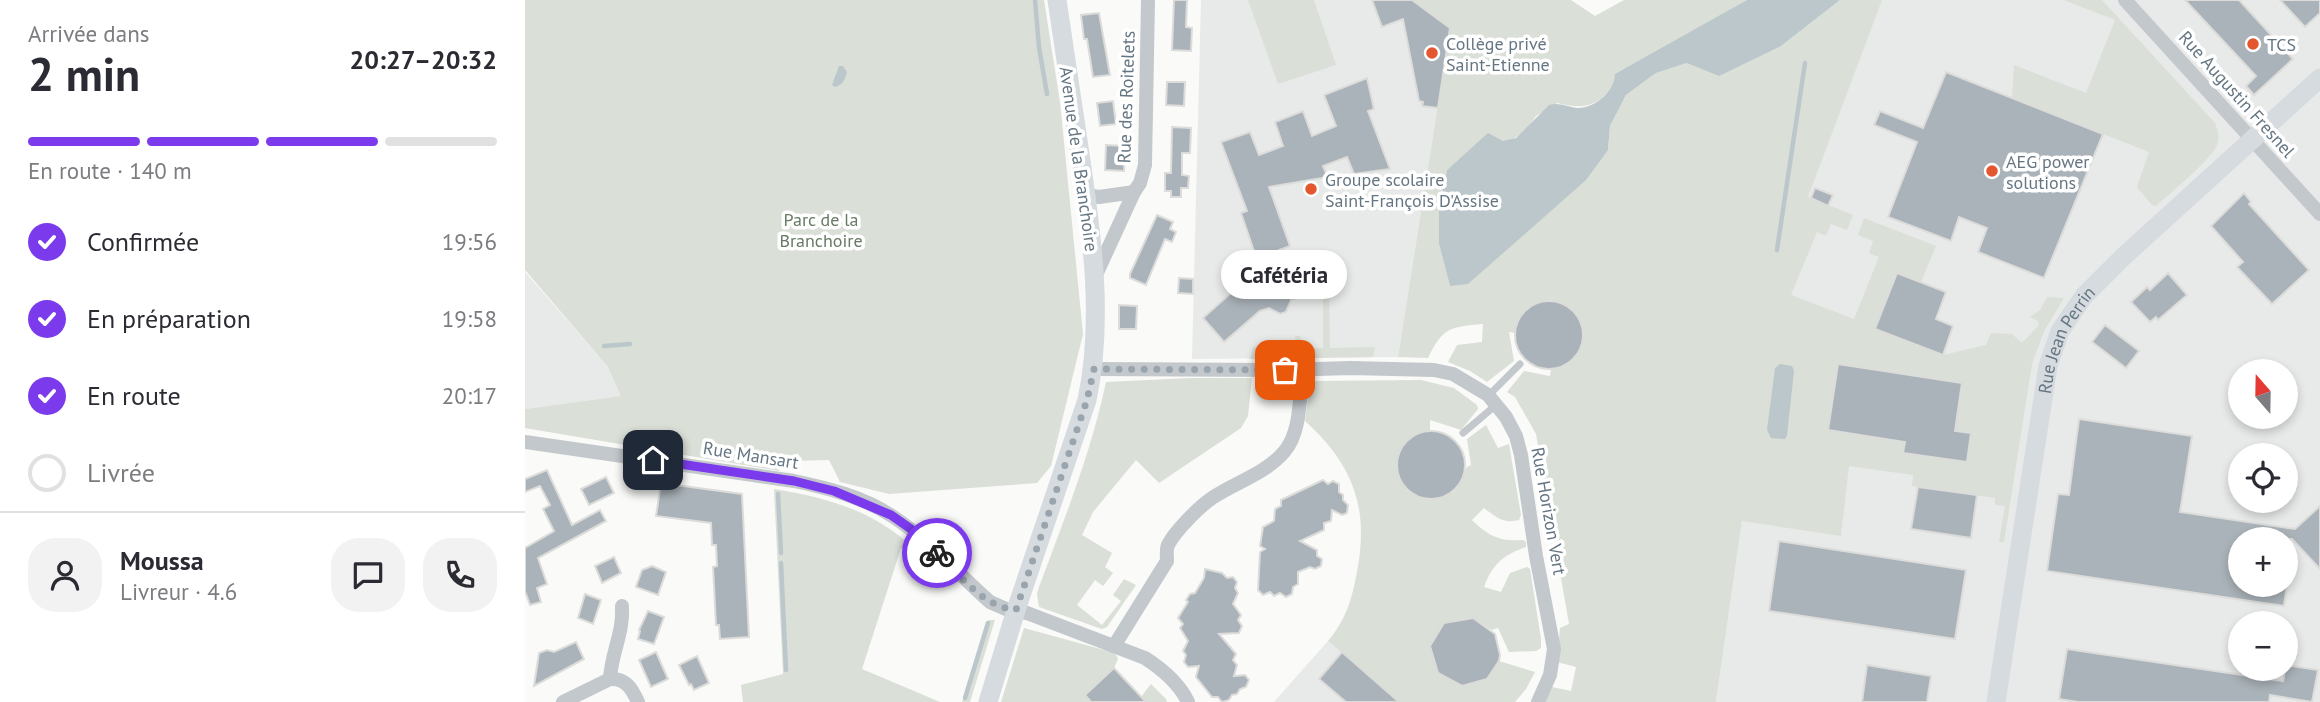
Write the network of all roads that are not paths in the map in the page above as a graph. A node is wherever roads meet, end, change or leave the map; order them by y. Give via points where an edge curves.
1 (1057, 0) edge
2 (1148, 0) edge
3 (2125, 0) edge
4 (2320, 78) edge
5 (2253, 141) junction
6 (1134, 192) junction
7 (1086, 195) junction
8 (2320, 214) edge
9 (1094, 278) junction
10 (1520, 364) dead end
11 (1094, 369) junction
12 (1303, 369) junction
13 (1492, 400) junction
14 (1463, 433) dead end
15 (525, 442) edge
16 (622, 606) dead end
17 (1016, 610) junction
18 (1114, 646) junction
19 (610, 679) junction
20 (563, 702) edge
21 (638, 702) edge
22 (988, 702) edge
23 (1188, 702) edge
24 (1538, 702) edge
25 (1996, 702) edge

1 - 7 street, Avenue de la Branchoire
2 - 6 street, Rue des Roitelets via 1146,165
3 - 5 street, Rue Augustin Fresnel
4 - 5 street, Rue Jean Perrin
5 - 8 street, Rue Augustin Fresnel
5 - 25 street, Rue Jean Perrin via 2124,256 2084,296 2060,331 2048,366
6 - 7 street
6 - 9 street, Rue des Roitelets
7 - 9 street, Avenue de la Branchoire
9 - 11 street, Avenue de la Branchoire
10 - 13 lane
11 - 12 street, Rue Horizon Vert
11 - 17 street, Avenue de la Branchoire
12 - 13 street, Rue Horizon Vert via 1434,370 1453,374
12 - 18 street via 1298,415 1286,451 1245,482 1212,498 1187,521 1167,546 1167,561
13 - 14 lane
13 - 24 street, Rue Horizon Vert via 1511,427 1521,455 1554,649 1551,675
15 - 17 street, Rue Mansart via 834,491 891,515 990,602
16 - 19 street via 623,626 610,663
17 - 18 street, Rue Mansart
17 - 22 street
18 - 23 street, Rue Mansart via 1162,669
19 - 20 street
19 - 21 street via 627,684

